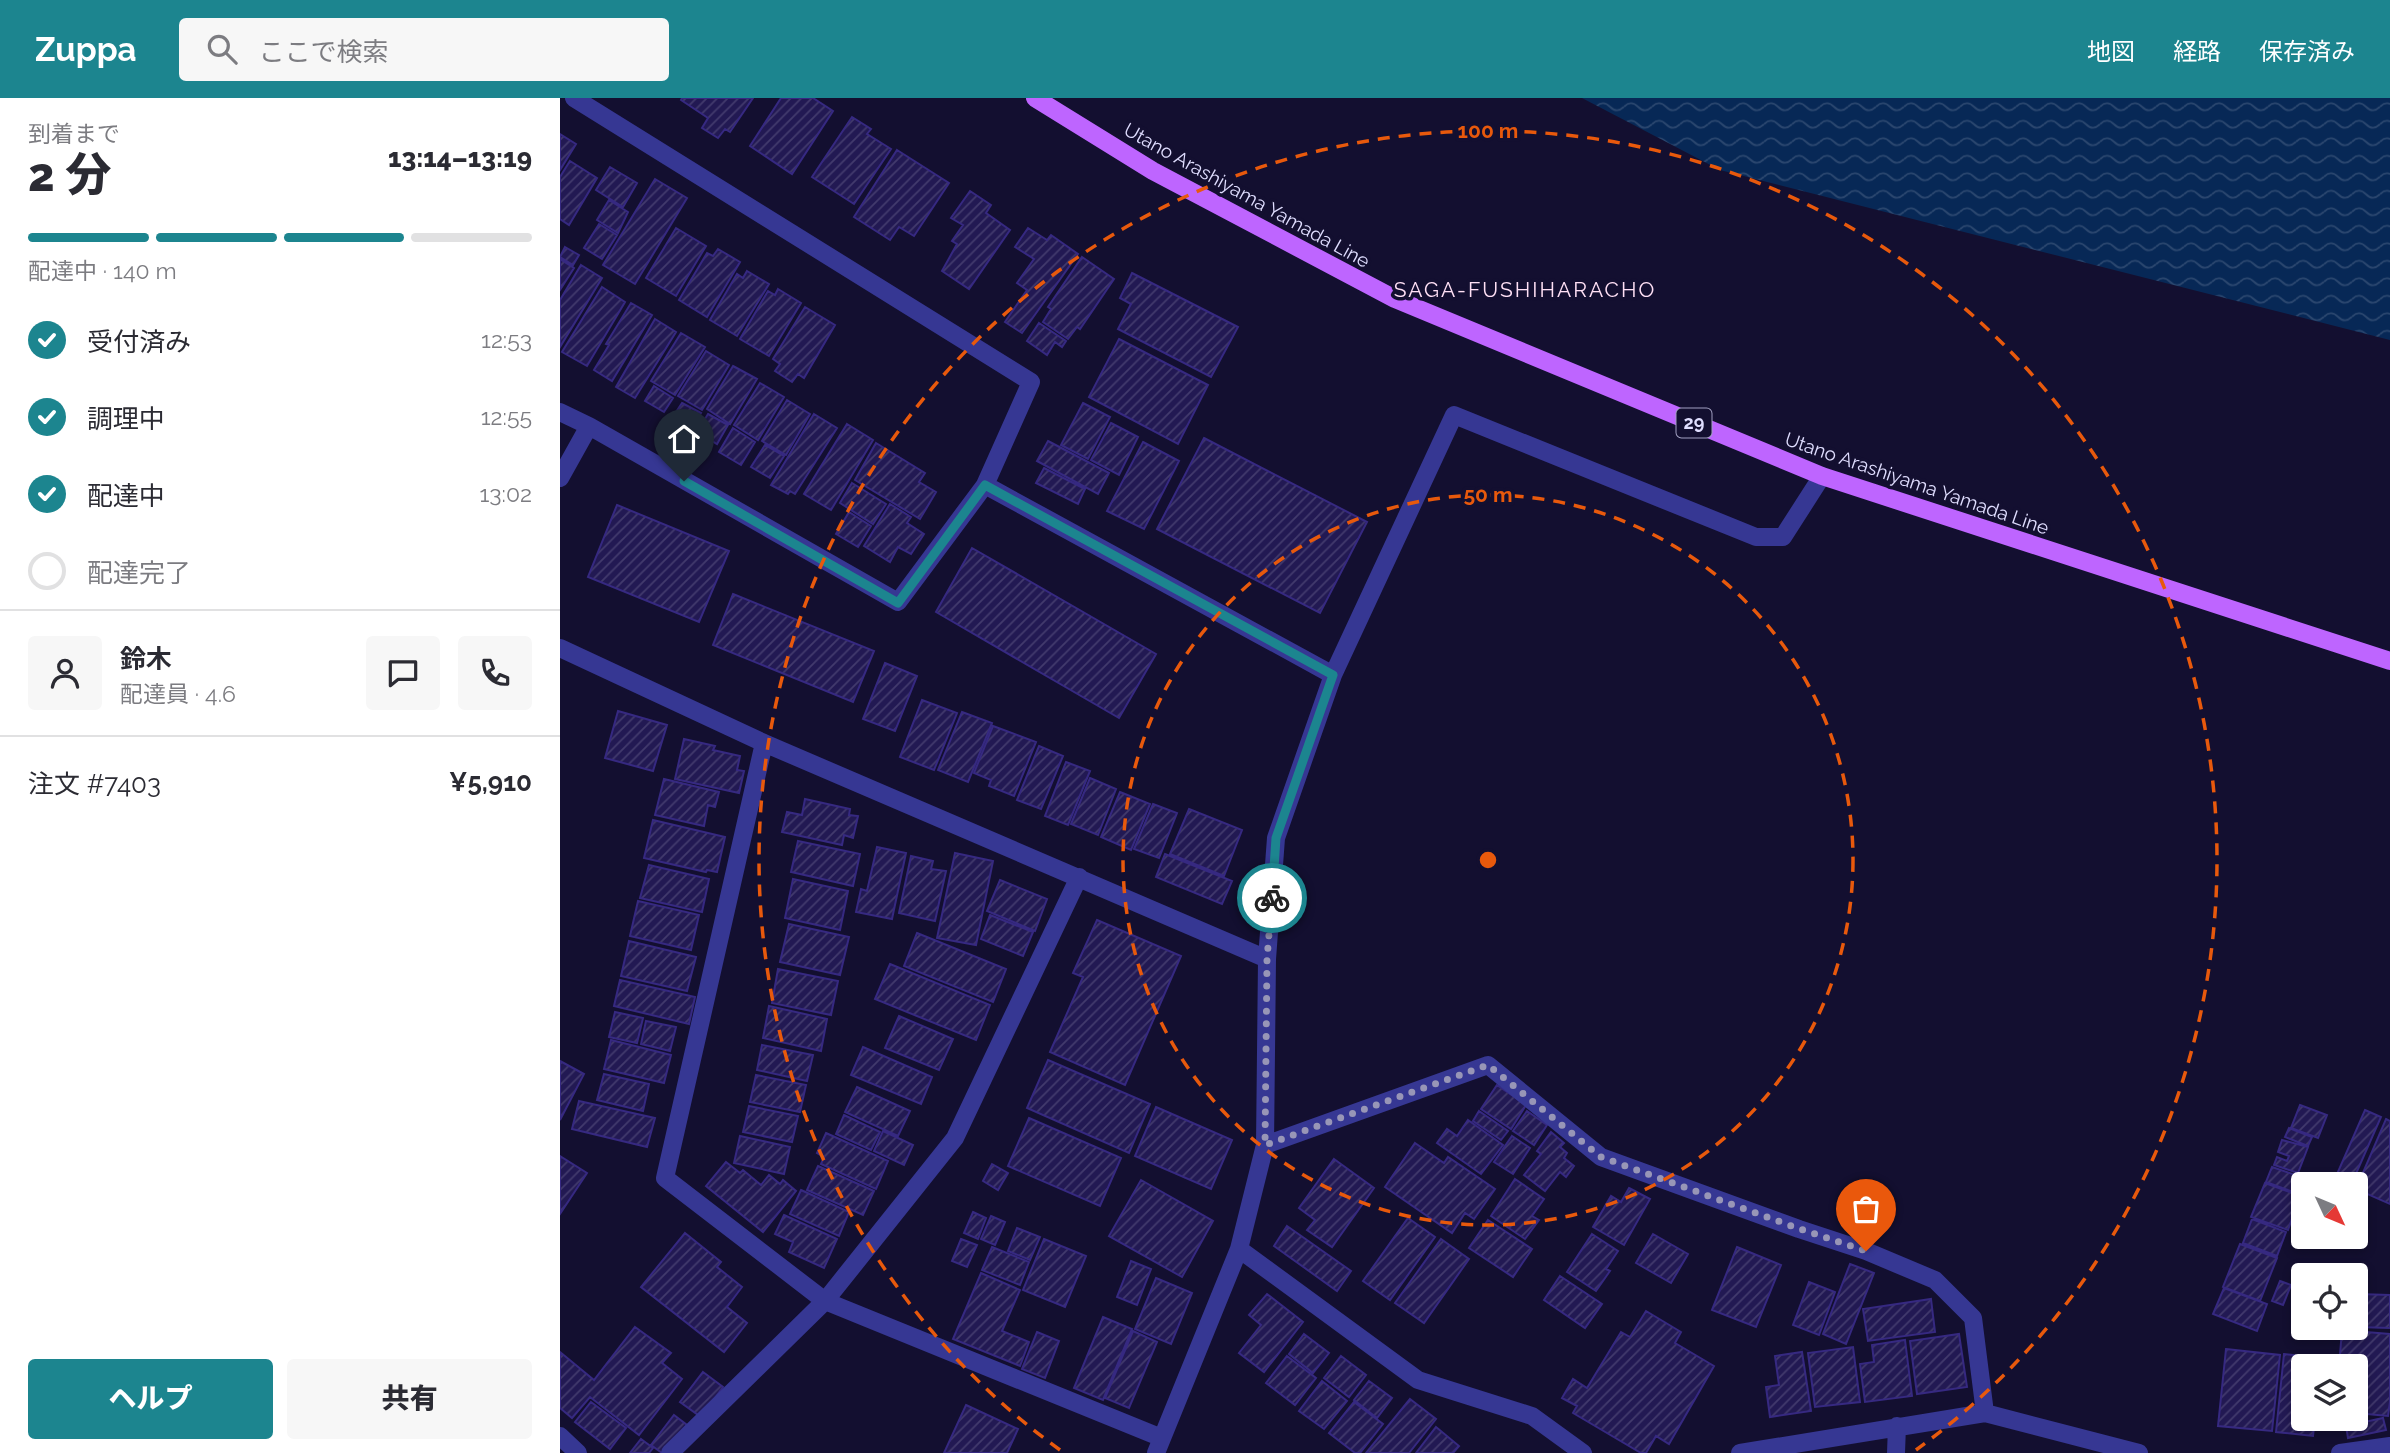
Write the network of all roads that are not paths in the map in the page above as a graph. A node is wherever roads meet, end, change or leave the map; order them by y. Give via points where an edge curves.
1 (574, 98) edge
2 (1035, 98) edge
3 (560, 412) edge
4 (589, 426) junction
5 (1822, 476) junction
6 (560, 478) edge
7 (985, 485) junction
8 (560, 648) edge
9 (2390, 661) edge
10 (1333, 675) junction
11 (764, 743) junction
12 (1079, 877) junction
13 (1267, 959) junction
14 (1265, 1145) junction
15 (1239, 1249) junction
16 (825, 1301) junction
17 (1985, 1413) junction
18 (1897, 1426) junction
19 (560, 1436) edge
20 (1159, 1446) edge
21 (2390, 1447) edge
22 (578, 1453) edge
23 (670, 1453) edge
24 (1583, 1453) edge
25 (1740, 1453) edge
26 (1896, 1453) edge
27 (2139, 1453) edge
28 (2340, 1453) edge

1 - 7 street via 1031,383
2 - 5 main road, Utano Arashiyama Yamada Line / 29 via 1153,171 1395,299
3 - 4 street
4 - 6 street
4 - 7 street via 898,603
5 - 9 main road, Utano Arashiyama Yamada Line / 29
5 - 10 street via 1783,537 1756,537 1454,415
7 - 10 street
8 - 11 street
10 - 13 street via 1276,838
11 - 12 street
11 - 16 street via 665,1178
12 - 13 street
12 - 16 street via 955,1138
13 - 14 street
14 - 15 street
14 - 17 street via 1488,1065 1601,1157 1935,1280 1973,1318
15 - 20 street
15 - 24 street via 1418,1380 1532,1416
16 - 20 street
16 - 23 street
17 - 18 street
17 - 27 street
18 - 25 street
18 - 26 street
19 - 22 street
21 - 28 street

